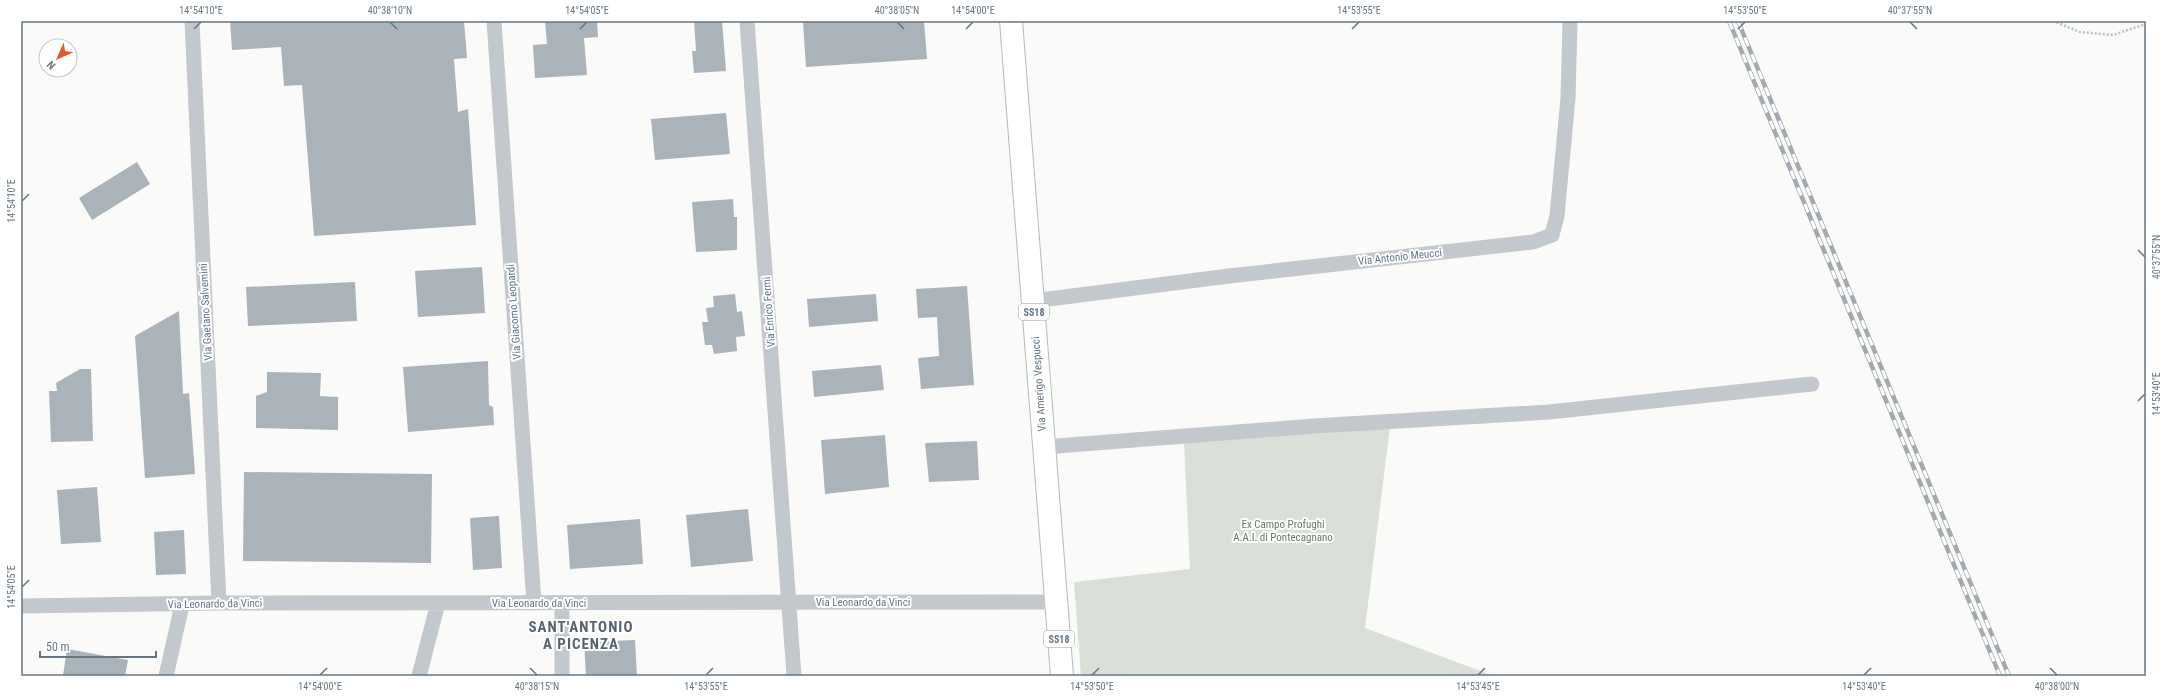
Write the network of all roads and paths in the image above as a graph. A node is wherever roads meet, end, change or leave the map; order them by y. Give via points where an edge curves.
1 (192, 21) edge
2 (494, 21) edge
3 (747, 21) edge
4 (1011, 21) edge
5 (1570, 21) edge
6 (2053, 21) edge
7 (2146, 24) edge
8 (1033, 301) junction
9 (1812, 384) dead end
10 (1044, 447) junction
11 (790, 602) junction
12 (1057, 602) junction
13 (219, 603) junction
14 (438, 603) junction
15 (534, 603) junction
16 (562, 603) junction
17 (182, 604) junction
18 (21, 606) edge
19 (166, 676) edge
20 (419, 676) edge
21 (562, 676) edge
22 (794, 676) edge
23 (1062, 676) edge

1 - 13 street, Via Gaetano Salvemini
2 - 15 street, Via Giacomo Leopardi
3 - 11 street, Via Enrico Fermi
4 - 8 main road, Via Amerigo Vespucci / SS18
5 - 8 street, Via Antonio Meucci via 1568,98 1557,216 1552,235 1533,242
6 - 7 path via 2080,32 2113,35
8 - 10 main road, Via Amerigo Vespucci / SS18
9 - 10 street via 1549,412 1314,426
10 - 12 main road, Via Amerigo Vespucci / SS18
11 - 12 street, Via Leonardo da Vinci
11 - 16 street, Via Leonardo da Vinci
11 - 22 street, Via Enrico Fermi
12 - 23 main road, Via Amerigo Vespucci / SS18
13 - 14 street, Via Leonardo da Vinci
13 - 17 street, Via Leonardo da Vinci
14 - 15 street, Via Leonardo da Vinci
14 - 20 street
15 - 16 street, Via Leonardo da Vinci
16 - 21 street
17 - 18 street, Via Leonardo da Vinci
17 - 19 street

